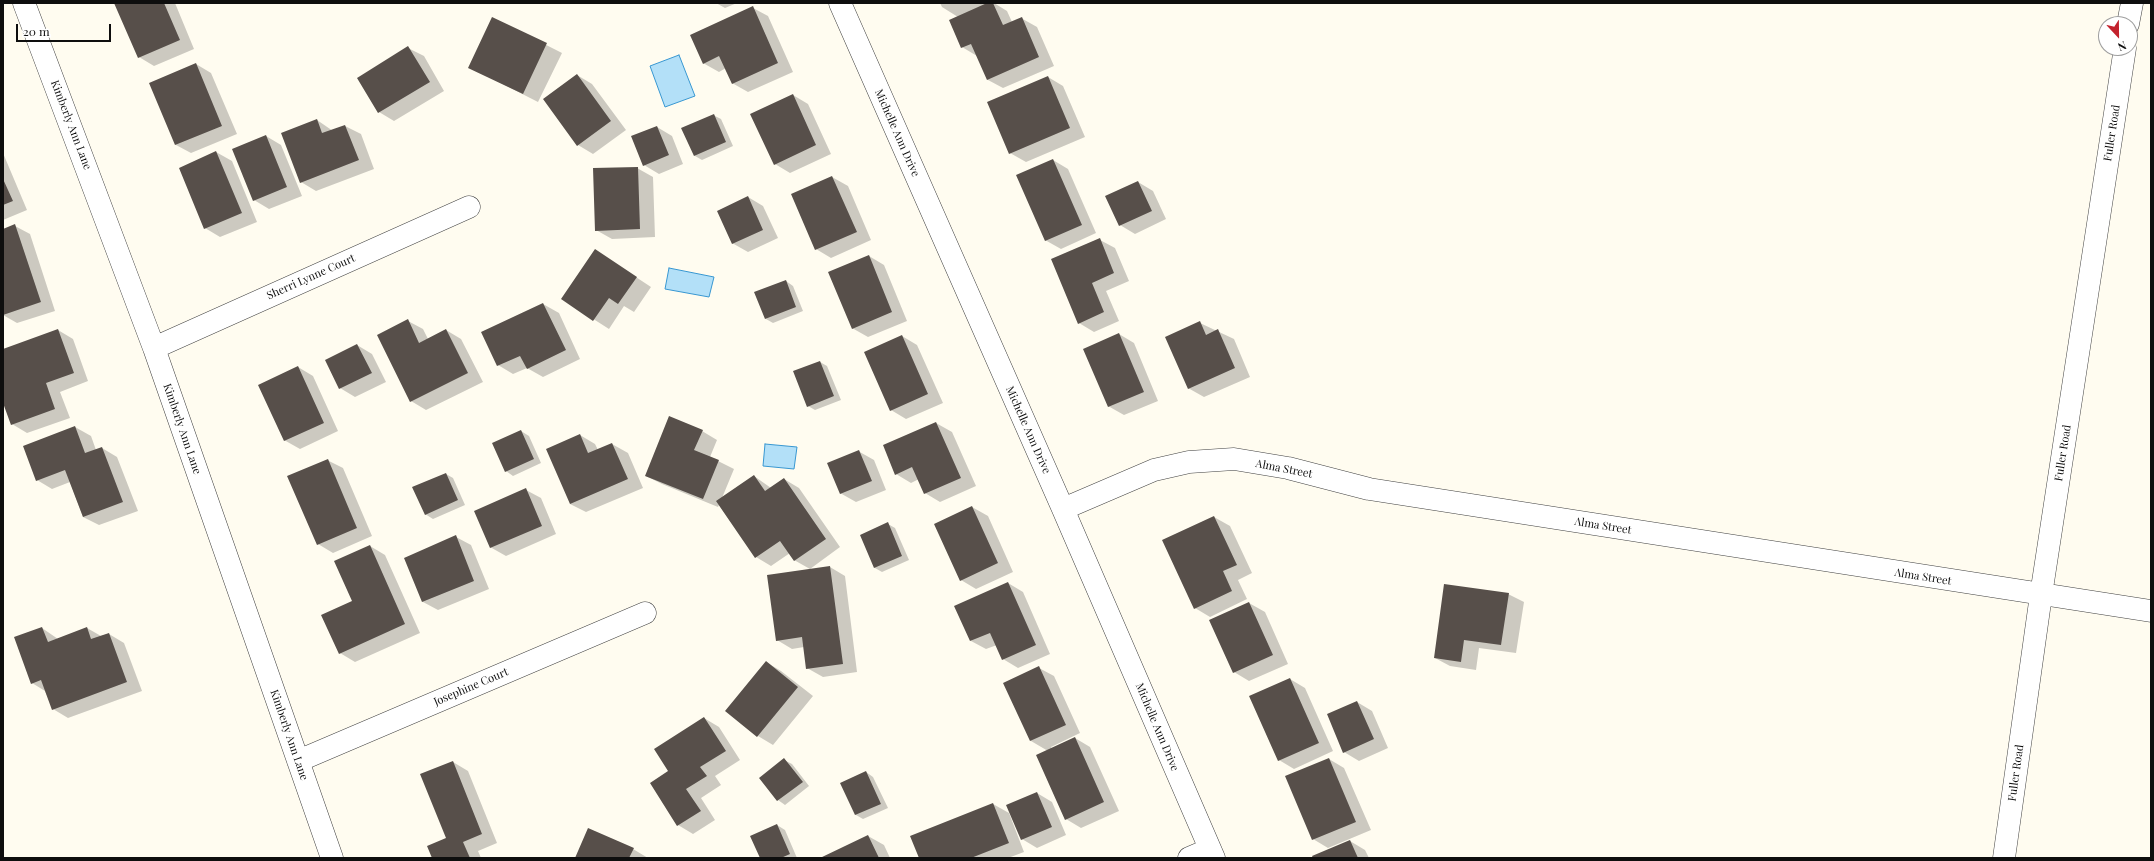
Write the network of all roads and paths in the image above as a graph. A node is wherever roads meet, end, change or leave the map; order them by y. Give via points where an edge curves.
1 (24, 3) edge
2 (840, 3) edge
3 (2132, 3) edge
4 (2130, 16) edge
5 (2124, 56) edge
6 (469, 207) dead end
7 (154, 348) junction
8 (1064, 509) junction
9 (2041, 595) junction
10 (2151, 611) edge
11 (645, 613) dead end
12 (298, 761) junction
13 (1212, 854) edge
14 (332, 858) edge
15 (1189, 858) edge
16 (2004, 858) edge

1 - 7 street, Kimberly Ann Lane
2 - 8 street, Michelle Ann Drive
3 - 4 street
5 - 9 street, Fuller Road
6 - 7 street, Sherri Lynne Court
7 - 12 street, Kimberly Ann Lane
8 - 9 street, Alma Street via 1154,470 1189,462 1234,459 1288,468 1369,489
8 - 13 street, Michelle Ann Drive
9 - 10 street, Alma Street
9 - 16 street, Fuller Road
11 - 12 street, Josephine Court
12 - 14 street, Kimberly Ann Lane
13 - 15 street

